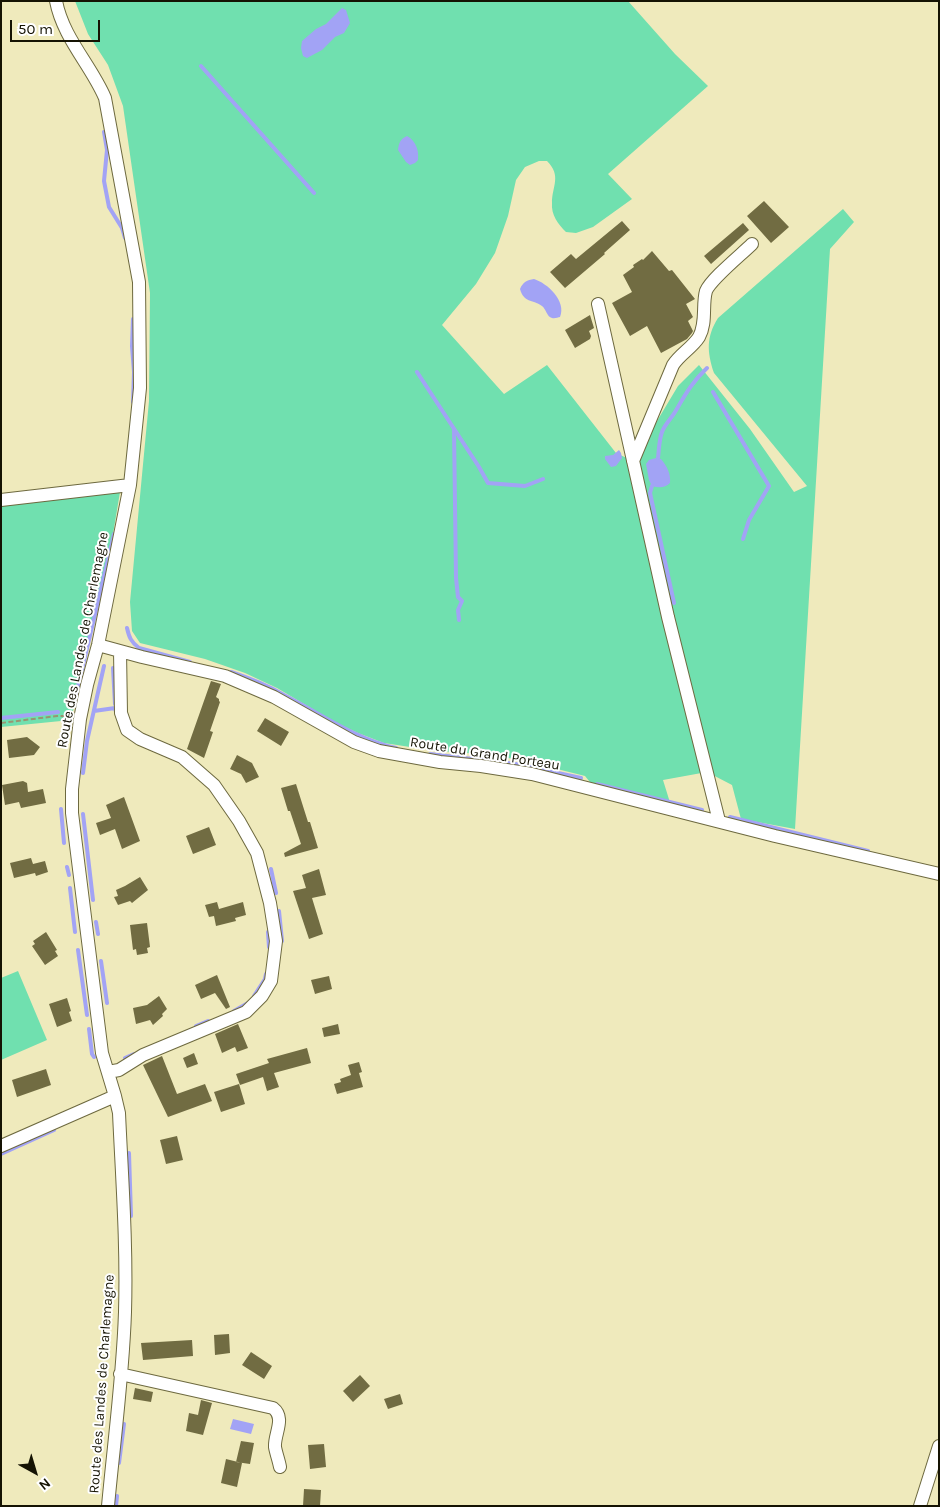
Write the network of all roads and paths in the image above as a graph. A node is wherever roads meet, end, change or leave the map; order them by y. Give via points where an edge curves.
1 (56, 1) edge
2 (752, 244) dead end
3 (598, 304) dead end
4 (633, 462) junction
5 (130, 485) junction
6 (1, 500) edge
7 (98, 645) junction
8 (120, 652) junction
9 (80, 719) junction
10 (1, 723) edge
11 (719, 821) junction
12 (939, 874) edge
13 (108, 1072) junction
14 (115, 1096) junction
15 (1, 1146) edge
16 (120, 1374) junction
17 (939, 1446) edge
18 (280, 1467) dead end
19 (108, 1506) edge
20 (920, 1506) edge

1 - 5 street, Route des Landes de Charlemagne via 63,25 105,98 139,282 140,388
2 - 4 street via 709,284 699,337 676,359
3 - 4 street
4 - 11 street
5 - 6 street
5 - 7 street, Route des Landes de Charlemagne
7 - 8 street, Route du Grand Porteau
7 - 9 street, Route des Landes de Charlemagne
8 - 11 street, Route du Grand Porteau via 225,676 274,697 354,742 379,751 532,774
8 - 13 street via 121,713 127,730 182,757 214,785 240,821 257,852 276,941 271,981 246,1012 143,1056 120,1070
9 - 10 path via 57,716
9 - 13 street, Route des Landes de Charlemagne via 72,813 102,1053
11 - 12 street, Route du Grand Porteau
13 - 14 street, Route des Landes de Charlemagne
14 - 15 street
14 - 16 street, Route des Landes de Charlemagne via 119,1113 125,1229
16 - 18 street via 273,1408 280,1419 275,1446
16 - 19 street, Route des Landes de Charlemagne
17 - 20 street

